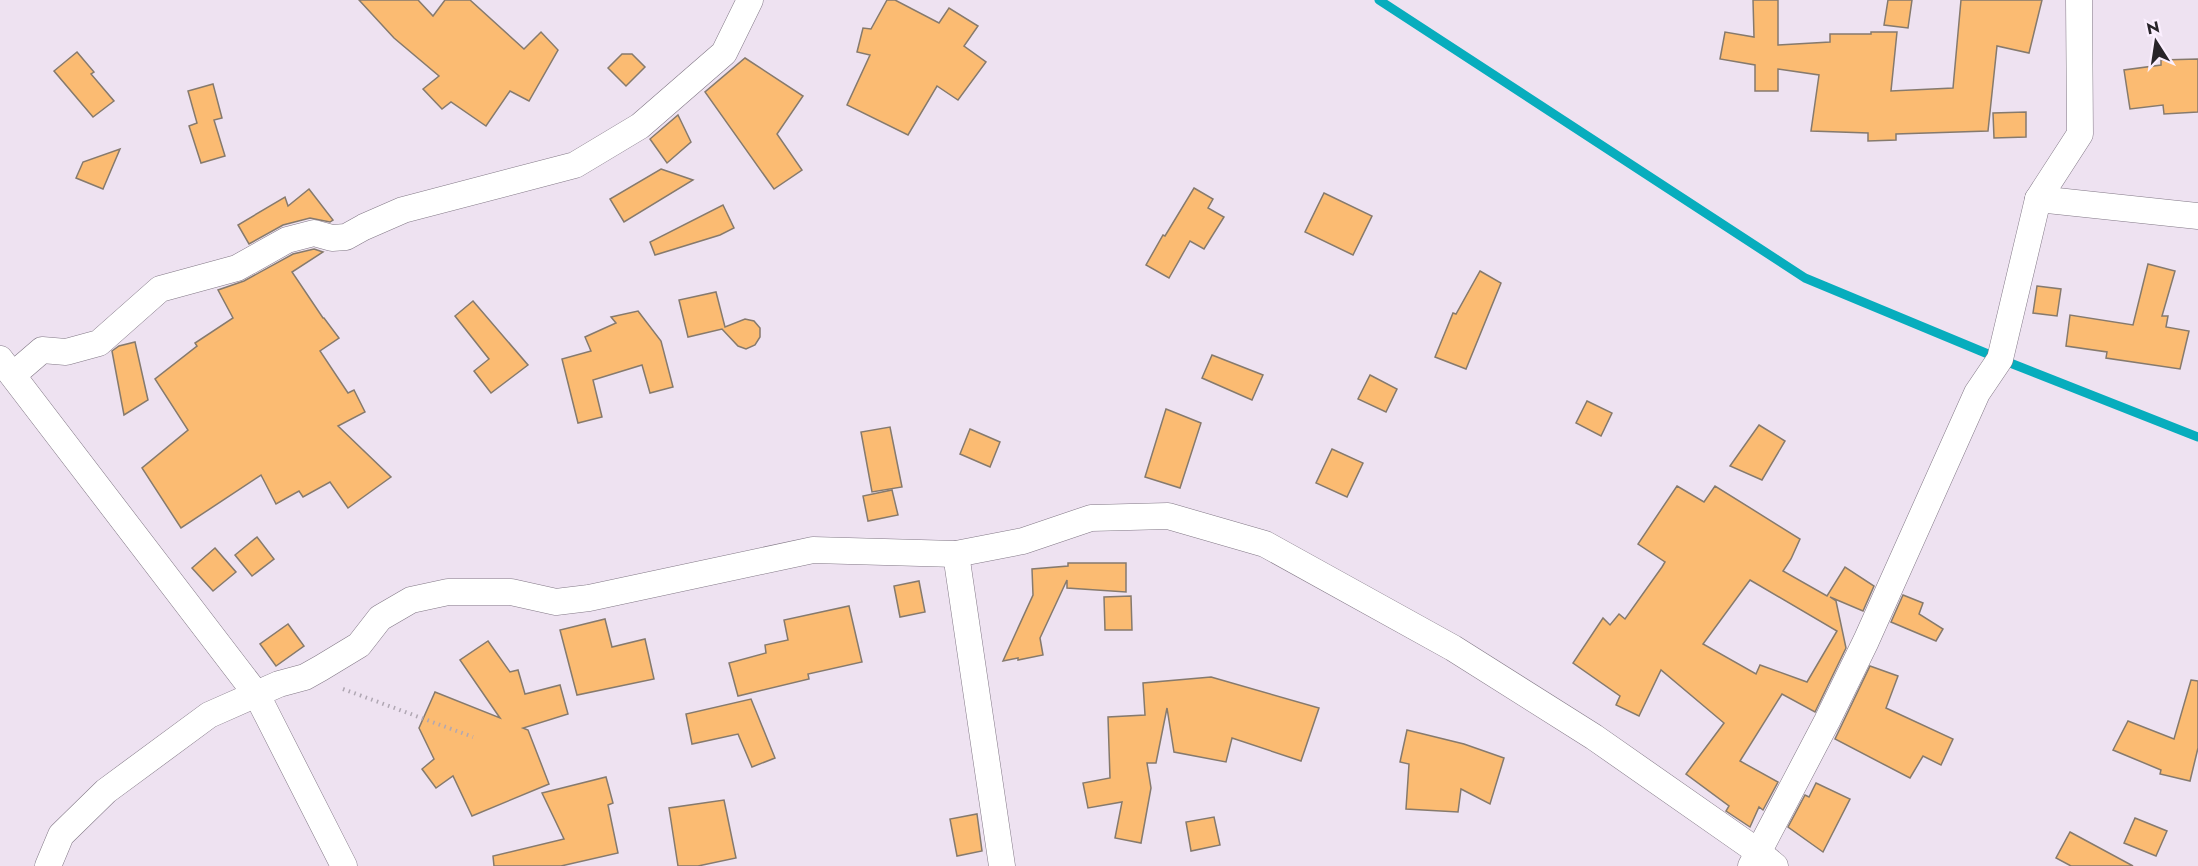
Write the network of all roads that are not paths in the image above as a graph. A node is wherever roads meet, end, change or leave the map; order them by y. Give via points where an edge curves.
1 (750, 0) edge
2 (2079, 0) edge
3 (2038, 199) junction
4 (2198, 216) edge
5 (6, 367) edge
6 (956, 554) junction
7 (257, 695) junction
8 (1761, 861) edge
9 (48, 866) edge
10 (344, 866) edge
11 (1002, 866) edge

1 - 5 street via 724,53 640,126 575,165 403,210 346,237 332,238 314,232 287,240 237,268 160,289 99,343 66,352 42,350
2 - 3 street via 2080,134
3 - 4 street
3 - 8 street via 2000,359 1977,393 1866,641
5 - 7 street
6 - 7 street via 813,550 556,602 511,592 448,592 411,600 380,618 359,645 305,677
6 - 8 street via 1023,541 1091,518 1168,516 1265,544 1453,648 1594,737
6 - 11 street
7 - 9 street via 208,715 106,791 61,835
7 - 10 street

